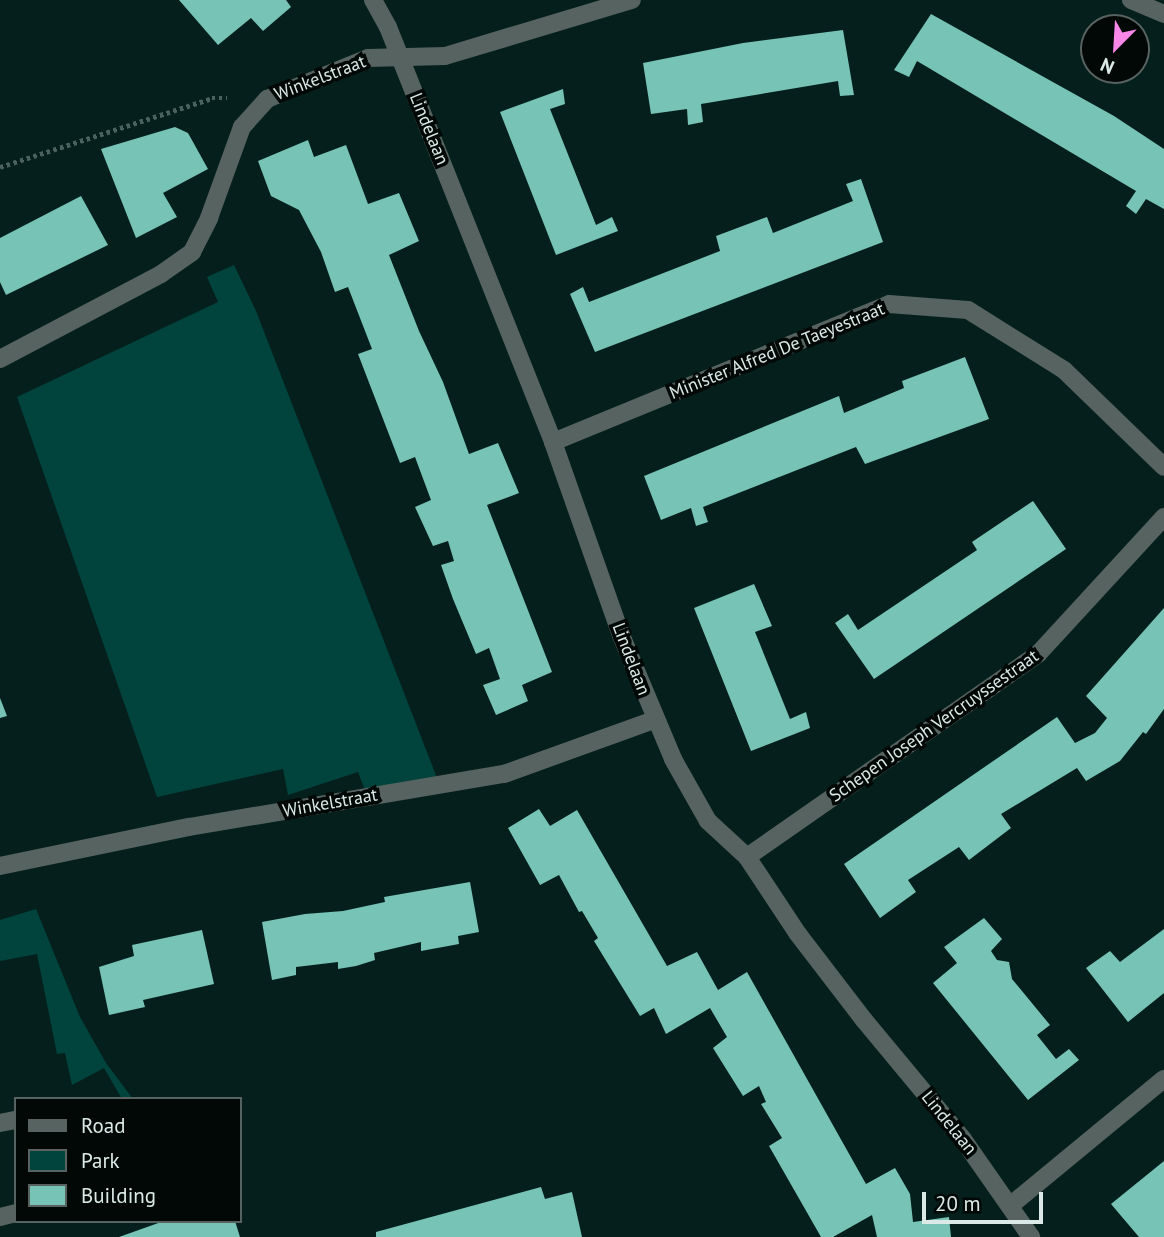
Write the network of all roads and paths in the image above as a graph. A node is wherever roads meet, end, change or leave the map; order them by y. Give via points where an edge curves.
1 (373, 0) edge
2 (632, 0) edge
3 (1131, 0) edge
4 (1164, 15) edge
5 (400, 56) junction
6 (267, 99) junction
7 (0, 167) edge
8 (0, 359) edge
9 (553, 442) junction
10 (1164, 467) edge
11 (1164, 517) edge
12 (654, 720) junction
13 (747, 857) junction
14 (0, 866) edge
15 (1164, 1079) edge
16 (1011, 1205) junction
17 (1031, 1237) edge

1 - 5 street, Lindelaan
2 - 5 street, Winkelstraat via 445,56
3 - 4 street
5 - 6 street, Winkelstraat via 368,58
5 - 9 street, Lindelaan
6 - 7 path via 212,98
6 - 8 street, Winkelstraat via 242,127 192,252 161,274
9 - 10 street, Minister Alfred De Taeyestraat via 889,304 968,310 1064,370
9 - 12 street, Lindelaan
11 - 13 street, Schepen Joseph Vercruyssestraat via 1038,654
12 - 13 street, Lindelaan via 708,821
12 - 14 street, Winkelstraat via 504,774 189,827
13 - 16 street, Lindelaan via 798,934
15 - 16 street
16 - 17 street, Lindelaan

